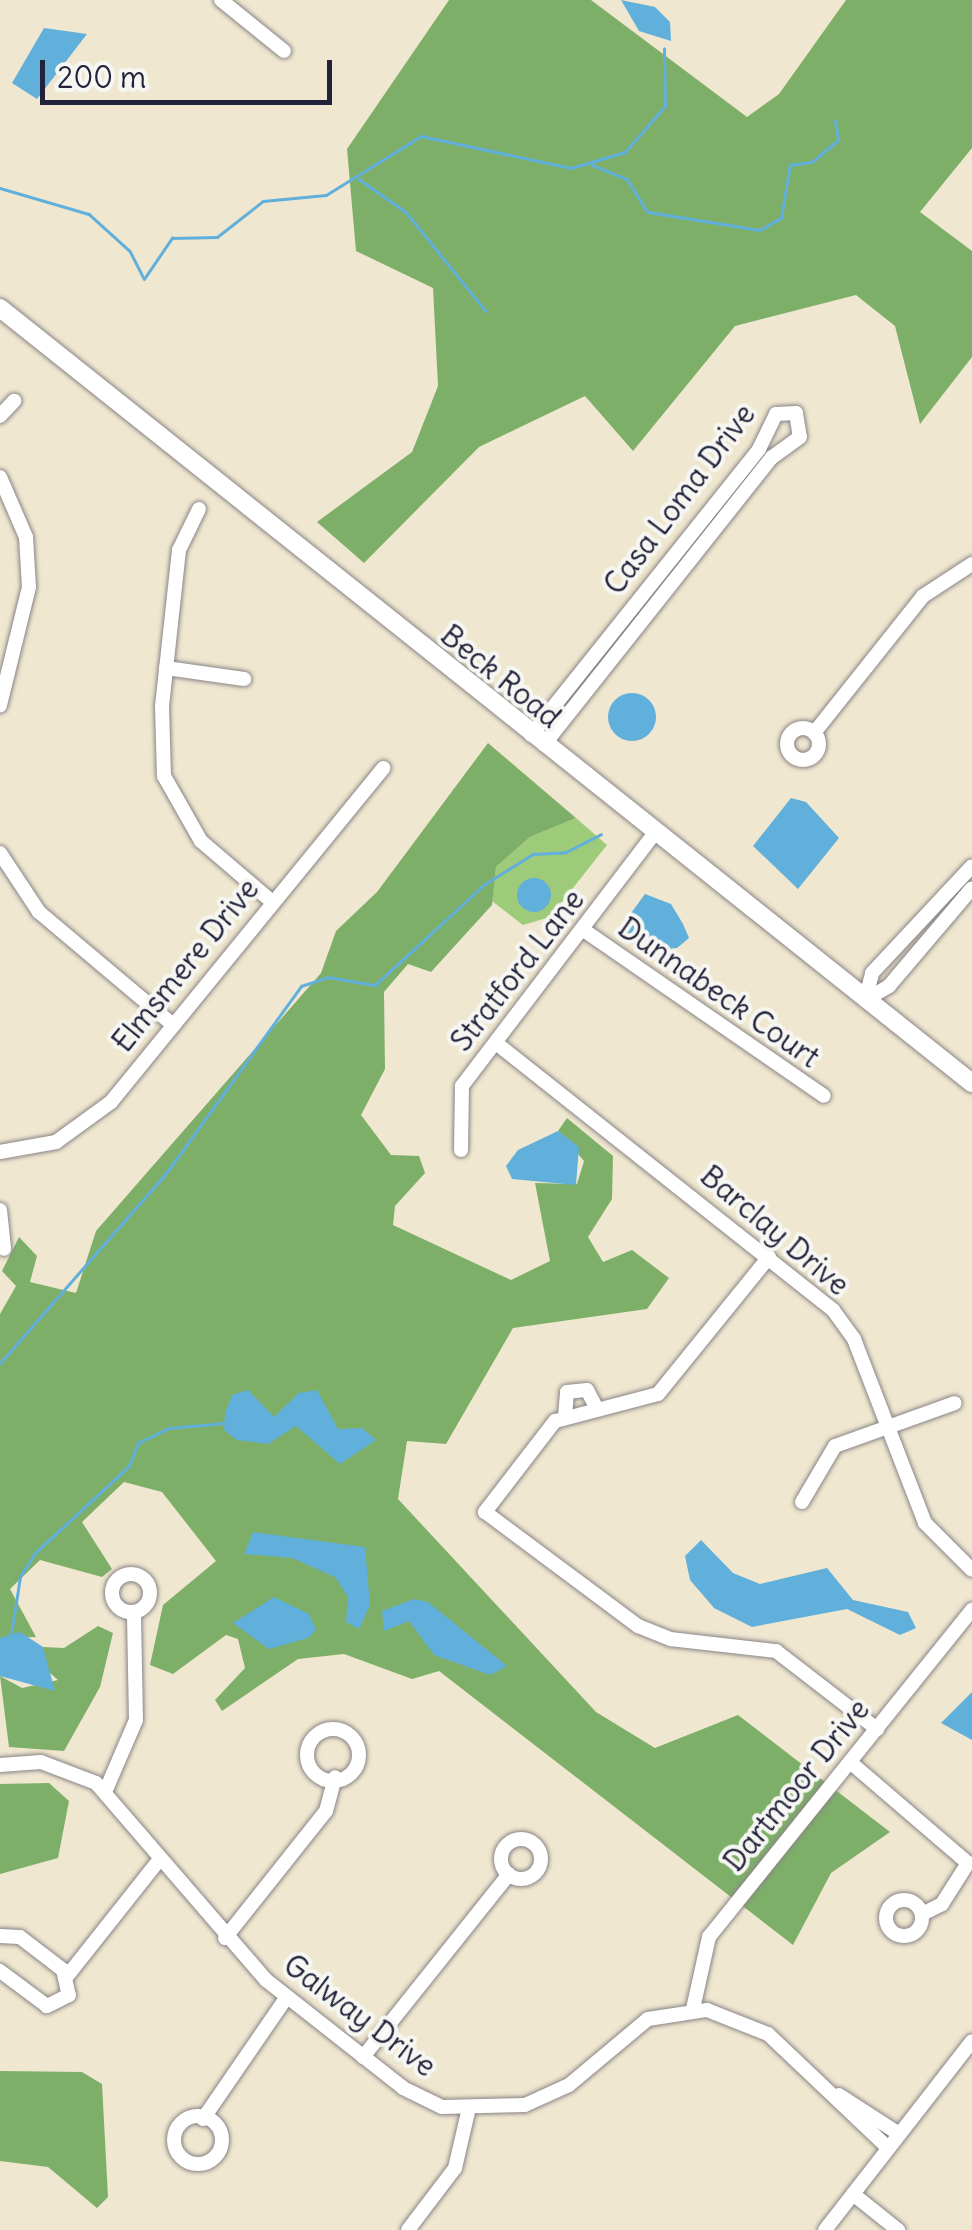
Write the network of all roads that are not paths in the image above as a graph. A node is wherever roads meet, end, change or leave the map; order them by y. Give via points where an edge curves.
1 (221, 0) edge
2 (284, 51) dead end
3 (0, 308) edge
4 (14, 401) dead end
5 (0, 416) edge
6 (0, 477) edge
7 (199, 509) dead end
8 (972, 564) edge
9 (166, 668) junction
10 (244, 679) dead end
11 (0, 705) edge
12 (814, 733) dead end
13 (537, 740) junction
14 (383, 768) dead end
15 (654, 832) junction
16 (0, 853) edge
17 (972, 866) edge
18 (972, 888) edge
19 (271, 901) junction
20 (585, 931) junction
21 (864, 1000) junction
22 (172, 1024) junction
23 (496, 1044) junction
24 (972, 1083) edge
25 (824, 1096) dead end
26 (460, 1150) dead end
27 (0, 1152) edge
28 (0, 1210) edge
29 (4, 1249) dead end
30 (769, 1257) junction
31 (956, 1403) dead end
32 (596, 1407) junction
33 (565, 1416) junction
34 (889, 1424) junction
35 (802, 1502) dead end
36 (972, 1570) edge
37 (972, 1610) edge
38 (134, 1612) dead end
39 (876, 1729) junction
40 (850, 1762) junction
41 (0, 1765) edge
42 (335, 1777) dead end
43 (105, 1792) junction
44 (160, 1859) junction
45 (509, 1874) dead end
46 (922, 1914) dead end
47 (0, 1936) edge
48 (225, 1938) junction
49 (0, 1971) edge
50 (68, 1975) junction
51 (287, 1997) junction
52 (693, 2009) junction
53 (972, 2041) edge
54 (363, 2057) junction
55 (838, 2095) junction
56 (468, 2112) junction
57 (203, 2119) dead end
58 (899, 2134) junction
59 (888, 2148) junction
60 (854, 2194) junction
61 (408, 2230) edge
62 (825, 2230) edge
63 (898, 2230) edge

1 - 2 street
3 - 13 main road, Beck Road
4 - 5 street
6 - 11 street via 26,538 29,588
7 - 9 street via 179,550
8 - 12 street via 923,596
9 - 10 street
9 - 19 street via 160,745 176,808
13 - 13 street, Casa Loma Drive via 772,457 800,437 796,413 776,414 759,449
13 - 15 main road, Beck Road
14 - 19 street, Elmsmere Drive
15 - 20 street, Stratford Lane
15 - 21 main road, Beck Road
16 - 22 street via 40,912
17 - 21 street via 872,974
18 - 21 street via 889,986
19 - 22 street, Elmsmere Drive
20 - 23 street, Stratford Lane
20 - 25 street, Dunnabeck Court
21 - 24 main road, Beck Road
22 - 27 street, Elmsmere Drive via 94,1118 56,1142
23 - 26 street, Stratford Lane via 456,1102
23 - 30 street, Barclay Drive
28 - 29 street
30 - 32 street via 658,1394
30 - 34 street, Barclay Drive via 813,1289 854,1339
31 - 34 street
32 - 33 street
32 - 33 street via 587,1390 567,1392
33 - 39 street via 485,1512 638,1626 670,1639 776,1650
34 - 35 street via 835,1446
34 - 36 street, Barclay Drive via 925,1523
37 - 39 street, Dartmoor Drive
38 - 43 street via 136,1720
39 - 40 street, Dartmoor Drive
40 - 46 street via 968,1863 942,1904
40 - 52 street, Dartmoor Drive via 708,1937
41 - 43 street, Galway Drive via 65,1767
42 - 48 street via 326,1811
43 - 44 street, Galway Drive
44 - 48 street, Galway Drive
44 - 50 street
45 - 54 street
47 - 50 street via 20,1937
48 - 51 street, Galway Drive
49 - 50 street via 50,2007 69,1995
51 - 54 street, Galway Drive
51 - 57 street
52 - 55 street, Galway Drive via 750,2024
52 - 56 street, Galway Drive via 648,2019 553,2093
53 - 58 street
54 - 56 street, Galway Drive via 420,2097
55 - 58 street, Galway Drive
55 - 59 street, Galway Drive
56 - 61 street via 454,2168
58 - 59 street
59 - 60 street
60 - 62 street
60 - 63 street

